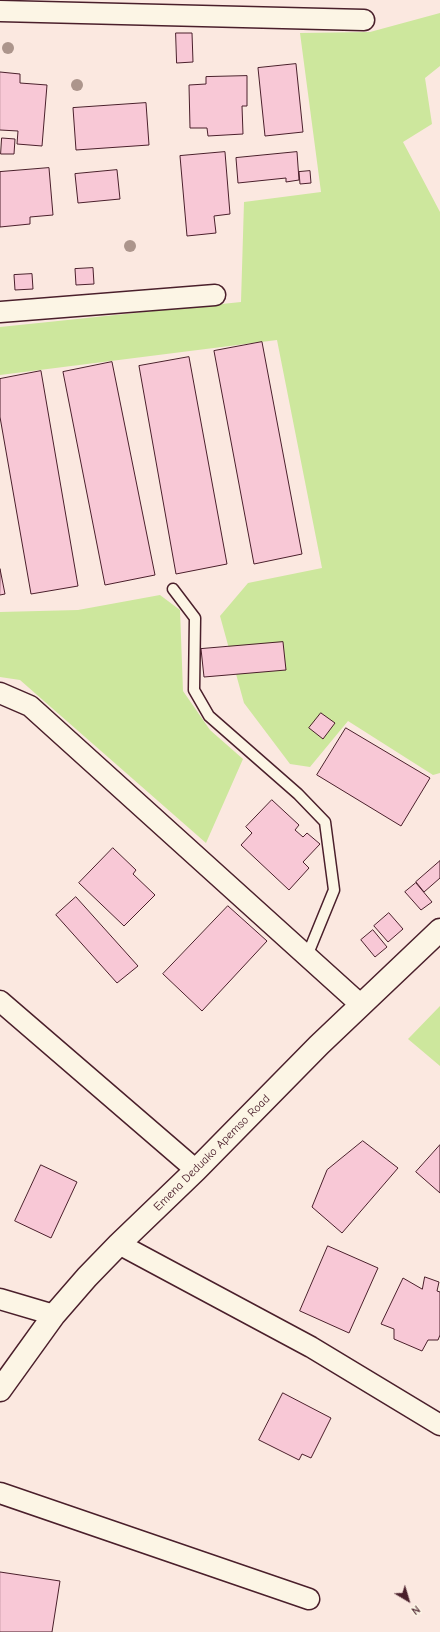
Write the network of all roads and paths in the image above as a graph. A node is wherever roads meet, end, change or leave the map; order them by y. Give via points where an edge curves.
1 (0, 11) edge
2 (364, 20) dead end
3 (215, 295) dead end
4 (0, 312) edge
5 (173, 589) dead end
6 (0, 693) edge
7 (440, 930) edge
8 (307, 956) junction
9 (0, 1001) edge
10 (361, 1005) junction
11 (196, 1170) junction
12 (119, 1244) junction
13 (0, 1299) edge
14 (54, 1315) junction
15 (0, 1390) edge
16 (440, 1425) edge
17 (0, 1492) edge
18 (309, 1599) dead end

1 - 2 street
3 - 4 street
5 - 8 lane via 195,618 194,690 209,716 298,794 325,822 334,890
6 - 8 street via 30,706
7 - 10 street, Emena Deduako Apemso Road
8 - 10 street
9 - 11 street
10 - 11 street, Emena Deduako Apemso Road
11 - 12 street, Emena Deduako Apemso Road
12 - 14 street, Emena Deduako Apemso Road
12 - 16 street via 311,1347
13 - 14 street
14 - 15 street, Emena Deduako Apemso Road
17 - 18 street

